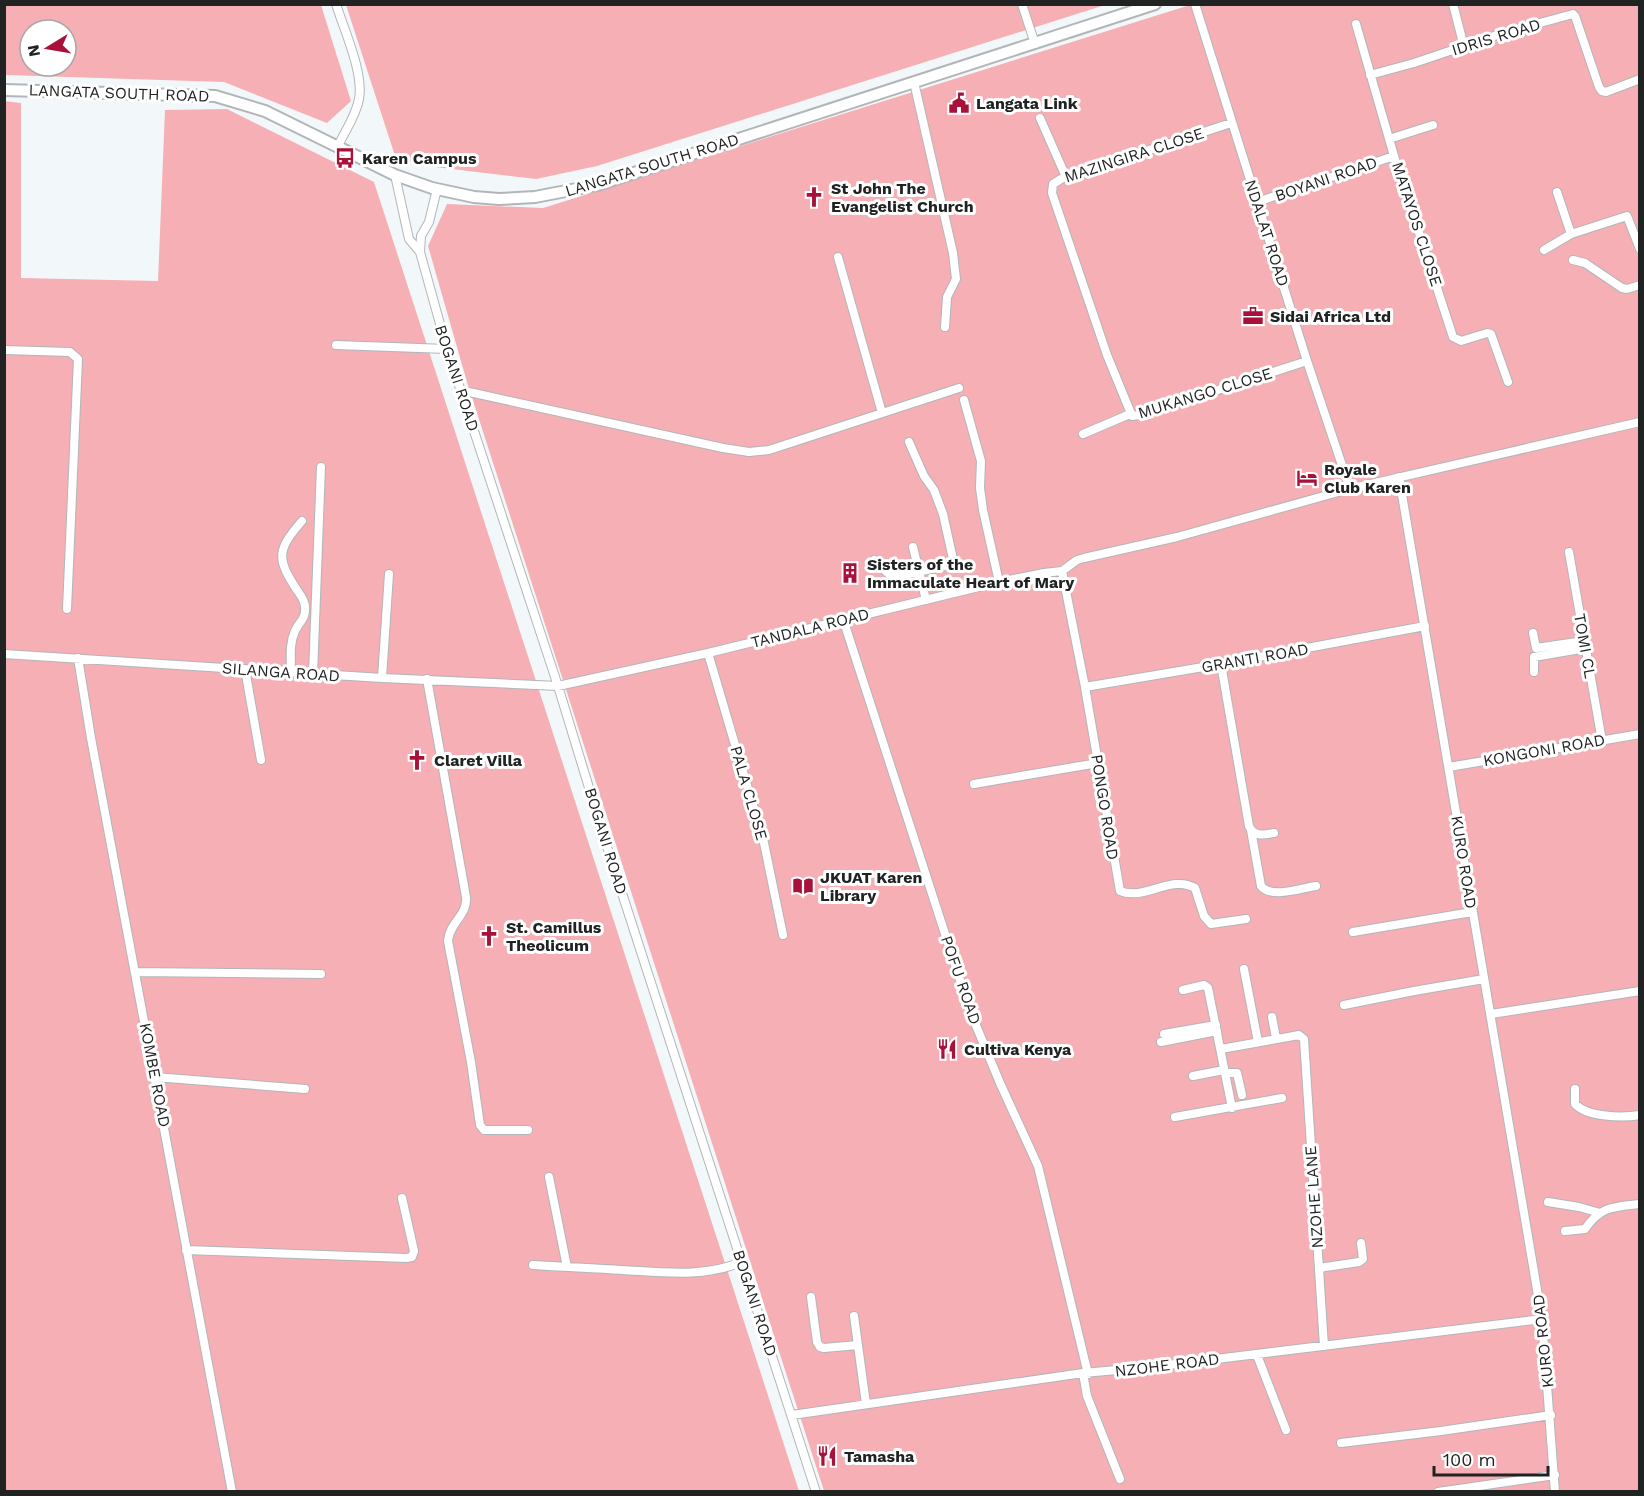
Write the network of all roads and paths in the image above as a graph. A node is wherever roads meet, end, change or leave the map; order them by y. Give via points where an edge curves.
1 (336, 4) edge
2 (1022, 4) edge
3 (1155, 4) edge
4 (1195, 4) edge
5 (1453, 4) edge
6 (1356, 24) dead end
7 (1035, 44) junction
8 (1459, 48) junction
9 (1370, 75) junction
10 (1640, 80) edge
11 (914, 82) junction
12 (4, 90) edge
13 (1040, 118) dead end
14 (1231, 123) junction
15 (1433, 125) dead end
16 (1389, 139) junction
17 (338, 146) junction
18 (1394, 156) junction
19 (395, 175) junction
20 (1066, 177) junction
21 (437, 189) junction
22 (1557, 192) dead end
23 (1257, 202) junction
24 (1571, 234) junction
25 (1640, 249) edge
26 (1544, 250) dead end
27 (420, 252) junction
28 (838, 257) dead end
29 (1573, 260) dead end
30 (1076, 268) joint
31 (1640, 285) edge
32 (945, 327) dead end
33 (336, 345) dead end
34 (447, 349) junction
35 (4, 350) edge
36 (1307, 362) junction
37 (1508, 382) dead end
38 (959, 388) dead end
39 (460, 390) junction
40 (964, 400) dead end
41 (882, 413) junction
42 (1130, 414) junction
43 (1640, 422) edge
44 (1083, 434) dead end
45 (909, 442) dead end
46 (321, 467) dead end
47 (1399, 477) junction
48 (1352, 488) junction
49 (302, 521) dead end
50 (913, 547) dead end
51 (1569, 552) dead end
52 (874, 560) dead end
53 (919, 571) junction
54 (1062, 572) junction
55 (389, 574) dead end
56 (999, 582) junction
57 (926, 600) junction
58 (67, 609) dead end
59 (843, 619) junction
60 (1425, 626) junction
61 (1533, 633) dead end
62 (1585, 645) junction
63 (708, 653) junction
64 (4, 654) edge
65 (78, 658) junction
66 (1221, 664) junction
67 (245, 669) junction
68 (291, 672) junction
69 (1534, 672) dead end
70 (313, 674) junction
71 (382, 678) junction
72 (427, 679) junction
73 (558, 686) junction
74 (1085, 687) junction
75 (1640, 734) edge
76 (1602, 741) junction
77 (261, 760) dead end
78 (1098, 763) junction
79 (1449, 766) junction
80 (974, 784) dead end
81 (1251, 830) junction
82 (1274, 833) dead end
83 (1316, 886) dead end
84 (1472, 912) junction
85 (1246, 919) dead end
86 (1353, 932) dead end
87 (783, 935) dead end
88 (1244, 969) dead end
89 (135, 972) junction
90 (321, 974) dead end
91 (1484, 979) junction
92 (1183, 990) dead end
93 (1640, 991) edge
94 (1344, 1005) dead end
95 (1491, 1014) junction
96 (1272, 1017) dead end
97 (1216, 1028) junction
98 (1163, 1038) dead end
99 (1276, 1038) junction
100 (1258, 1042) junction
101 (1221, 1049) junction
102 (1224, 1071) junction
103 (1193, 1076) dead end
104 (156, 1077) junction
105 (305, 1089) dead end
106 (1575, 1089) dead end
107 (1242, 1095) dead end
108 (1282, 1098) dead end
109 (1232, 1108) junction
110 (1640, 1115) edge
111 (1175, 1118) dead end
112 (528, 1130) dead end
113 (549, 1177) dead end
114 (402, 1198) dead end
115 (1548, 1202) dead end
116 (1640, 1204) edge
117 (1600, 1213) junction
118 (1565, 1231) dead end
119 (1361, 1243) dead end
120 (186, 1250) junction
121 (741, 1262) junction
122 (533, 1265) dead end
123 (567, 1267) junction
124 (1319, 1268) junction
125 (811, 1297) dead end
126 (854, 1316) dead end
127 (1542, 1319) junction
128 (858, 1345) junction
129 (1324, 1347) junction
130 (1257, 1355) junction
131 (1085, 1374) junction
132 (866, 1404) junction
133 (792, 1415) junction
134 (1551, 1415) junction
135 (1286, 1430) dead end
136 (1341, 1443) dead end
137 (1555, 1475) junction
138 (1120, 1479) dead end
139 (232, 1491) edge
140 (816, 1491) edge
141 (1438, 1491) edge
142 (1556, 1491) edge

1 - 17 street via 359,88 357,105
2 - 7 street
3 - 7 street, LANGATA SOUTH ROAD
4 - 14 street, NDALAT ROAD
5 - 8 street via 1462,39
6 - 9 street, MATAYOS CLOSE
7 - 11 street, LANGATA SOUTH ROAD
8 - 9 street, IDRIS ROAD
8 - 10 street, IDRIS ROAD via 1573,14 1602,91
9 - 16 street, MATAYOS CLOSE
11 - 21 street, LANGATA SOUTH ROAD via 575,190 499,199
11 - 32 street via 953,253 956,279 947,297
12 - 17 street, LANGATA SOUTH ROAD via 216,96 265,111
13 - 20 street
14 - 20 street, MAZINGIRA CLOSE
14 - 23 street, NDALAT ROAD
15 - 16 street
16 - 18 street, MATAYOS CLOSE
17 - 19 street, LANGATA SOUTH ROAD
18 - 23 street, BOYANI ROAD
18 - 37 street, MATAYOS CLOSE via 1453,337 1461,341 1491,334
19 - 21 street, LANGATA SOUTH ROAD
19 - 27 street, BOGANI ROAD via 409,238
20 - 30 street, MAZINGIRA CLOSE via 1053,184 1052,193
21 - 27 street via 429,222 421,236
22 - 24 street
23 - 36 street, NDALAT ROAD
24 - 25 street via 1627,216
24 - 26 street
27 - 34 street, BOGANI ROAD
28 - 41 street
29 - 31 street via 1585,263 1622,288
30 - 42 street, MUKANGO CLOSE
33 - 34 street
34 - 39 street, BOGANI ROAD
35 - 58 street via 70,352 78,358
36 - 42 street, MUKANGO CLOSE via 1141,415
36 - 48 street, NDALAT ROAD
38 - 41 street
39 - 41 street via 749,452 763,452
39 - 73 street, BOGANI ROAD
40 - 56 street via 981,461 983,510
42 - 44 street
43 - 47 street
45 - 53 street via 934,489 953,560
46 - 70 street
47 - 48 street
47 - 60 street, KURO ROAD
48 - 54 street via 1177,537 1081,559
49 - 68 street via 286,539 282,557 306,607 305,618 295,629 290,645
50 - 53 street
51 - 62 street, TOMI CL
52 - 53 street via 895,577
53 - 57 street
54 - 56 street, TANDALA ROAD
54 - 74 street, PONGO ROAD
55 - 71 street
56 - 57 street, TANDALA ROAD
57 - 59 street, TANDALA ROAD
59 - 63 street, TANDALA ROAD
59 - 131 street, POFU ROAD via 970,1011 1038,1166
60 - 66 street, GRANTI ROAD
60 - 79 street, KURO ROAD
61 - 62 street via 1536,648
62 - 69 street via 1534,657
62 - 76 street, TOMI CL
63 - 73 street, TANDALA ROAD
63 - 87 street, PALA CLOSE via 764,843
64 - 65 street, SILANGA ROAD
65 - 67 street, SILANGA ROAD
65 - 89 street, KOMBE ROAD
66 - 74 street, GRANTI ROAD
66 - 81 street
67 - 68 street, SILANGA ROAD
67 - 77 street
68 - 70 street, SILANGA ROAD
70 - 71 street, SILANGA ROAD
71 - 72 street, SILANGA ROAD
72 - 73 street, SILANGA ROAD
72 - 112 street via 466,897 466,908 451,929 448,941 480,1125 484,1130
73 - 121 street, BOGANI ROAD
74 - 78 street, PONGO ROAD
75 - 76 street, KONGONI ROAD
76 - 79 street, KONGONI ROAD
78 - 80 street
78 - 85 street, PONGO ROAD via 1120,891 1132,894 1185,884 1195,888 1204,916 1211,924
79 - 84 street, KURO ROAD
81 - 82 street via 1258,834
81 - 83 street via 1264,890
84 - 86 street
84 - 91 street, KURO ROAD
88 - 100 street
89 - 90 street
89 - 104 street, KOMBE ROAD
91 - 94 street
91 - 95 street, KURO ROAD
92 - 97 street via 1207,986
93 - 95 street
95 - 127 street, KURO ROAD
96 - 99 street
97 - 98 street
97 - 101 street
99 - 100 street
99 - 124 street, NZOHE LANE via 1299,1035 1304,1039
100 - 101 street
101 - 102 street
102 - 103 street
102 - 107 street via 1237,1074
102 - 109 street
104 - 105 street
104 - 120 street, KOMBE ROAD
106 - 110 street via 1575,1104 1586,1113
108 - 109 street
109 - 111 street
113 - 123 street
114 - 120 street via 412,1257
115 - 117 street
116 - 117 street
117 - 118 street via 1585,1229
119 - 124 street via 1363,1259 1359,1262
120 - 139 street, KOMBE ROAD
121 - 123 street via 711,1271
121 - 133 street, BOGANI ROAD
122 - 123 street
124 - 129 street, NZOHE LANE
125 - 128 street via 820,1347
126 - 128 street
127 - 129 street, NZOHE ROAD
127 - 134 street, KURO ROAD
128 - 132 street
129 - 130 street, NZOHE ROAD
130 - 131 street, NZOHE ROAD
130 - 135 street
131 - 132 street, NZOHE ROAD
131 - 138 street, POFU ROAD via 1088,1396
132 - 133 street, NZOHE ROAD
133 - 140 street, BOGANI ROAD
134 - 136 street
134 - 137 street, KURO ROAD
137 - 141 street
137 - 142 street, KURO ROAD

